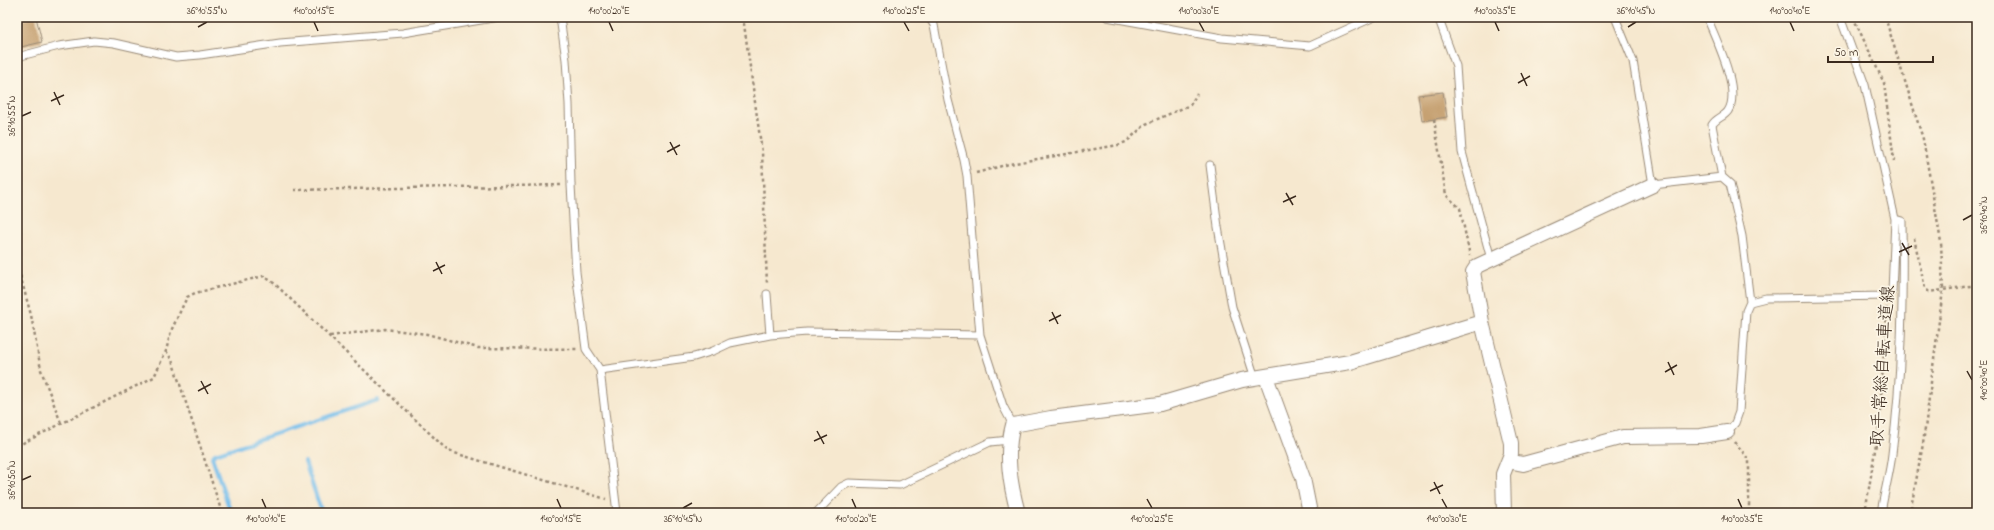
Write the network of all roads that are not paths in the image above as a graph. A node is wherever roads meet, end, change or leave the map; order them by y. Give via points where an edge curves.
1 (499, 17) edge
2 (560, 17) edge
3 (929, 17) edge
4 (1107, 17) edge
5 (1374, 17) edge
6 (1438, 17) edge
7 (1616, 17) edge
8 (1707, 17) edge
9 (1840, 17) edge
10 (17, 57) edge
11 (1210, 165) dead end
12 (1722, 177) junction
13 (1653, 185) junction
14 (1898, 220) junction
15 (1491, 259) junction
16 (767, 294) road end
17 (1750, 302) junction
18 (1482, 322) junction
19 (770, 335) junction
20 (980, 335) junction
21 (600, 370) junction
22 (1260, 377) junction
23 (1013, 425) junction
24 (1727, 432) joint
25 (1009, 440) junction
26 (1508, 461) junction
27 (617, 513) edge
28 (816, 513) edge
29 (1018, 513) edge
30 (1310, 513) edge
31 (1504, 513) edge
32 (1880, 513) edge

1 - 10 lane via 403,33 280,43 176,57 94,41 59,46
2 - 21 lane via 569,104 576,272 586,349
3 - 20 lane via 934,25 948,100 967,176
4 - 5 lane via 1222,38 1310,46
6 - 15 lane via 1456,66 1462,152
7 - 13 lane via 1633,61
8 - 12 lane via 1731,84 1732,95 1728,111 1712,124
9 - 14 lane via 1865,85
11 - 22 lane via 1232,307
12 - 13 lane
12 - 17 lane via 1730,184 1742,236
13 - 15 street
14 - 17 lane via 1892,292 1888,296 1766,298
14 - 32 lane, 取手常総自転車道線 via 1903,301 1900,370 1892,455
15 - 18 street via 1477,266 1473,272
16 - 19 lane
17 - 24 lane via 1746,311 1738,412 1735,423
18 - 22 street via 1350,362
18 - 26 street via 1511,443
19 - 20 lane via 807,332
19 - 21 lane via 730,343 713,352 694,357
20 - 23 lane via 1003,406
21 - 27 lane
22 - 23 street via 1220,385 1160,404
22 - 30 street via 1302,478
23 - 25 street
24 - 26 street via 1701,436 1623,437 1523,464
25 - 28 lane via 990,442 900,485 849,483 841,487
25 - 29 street via 1009,465
26 - 31 street via 1503,474

